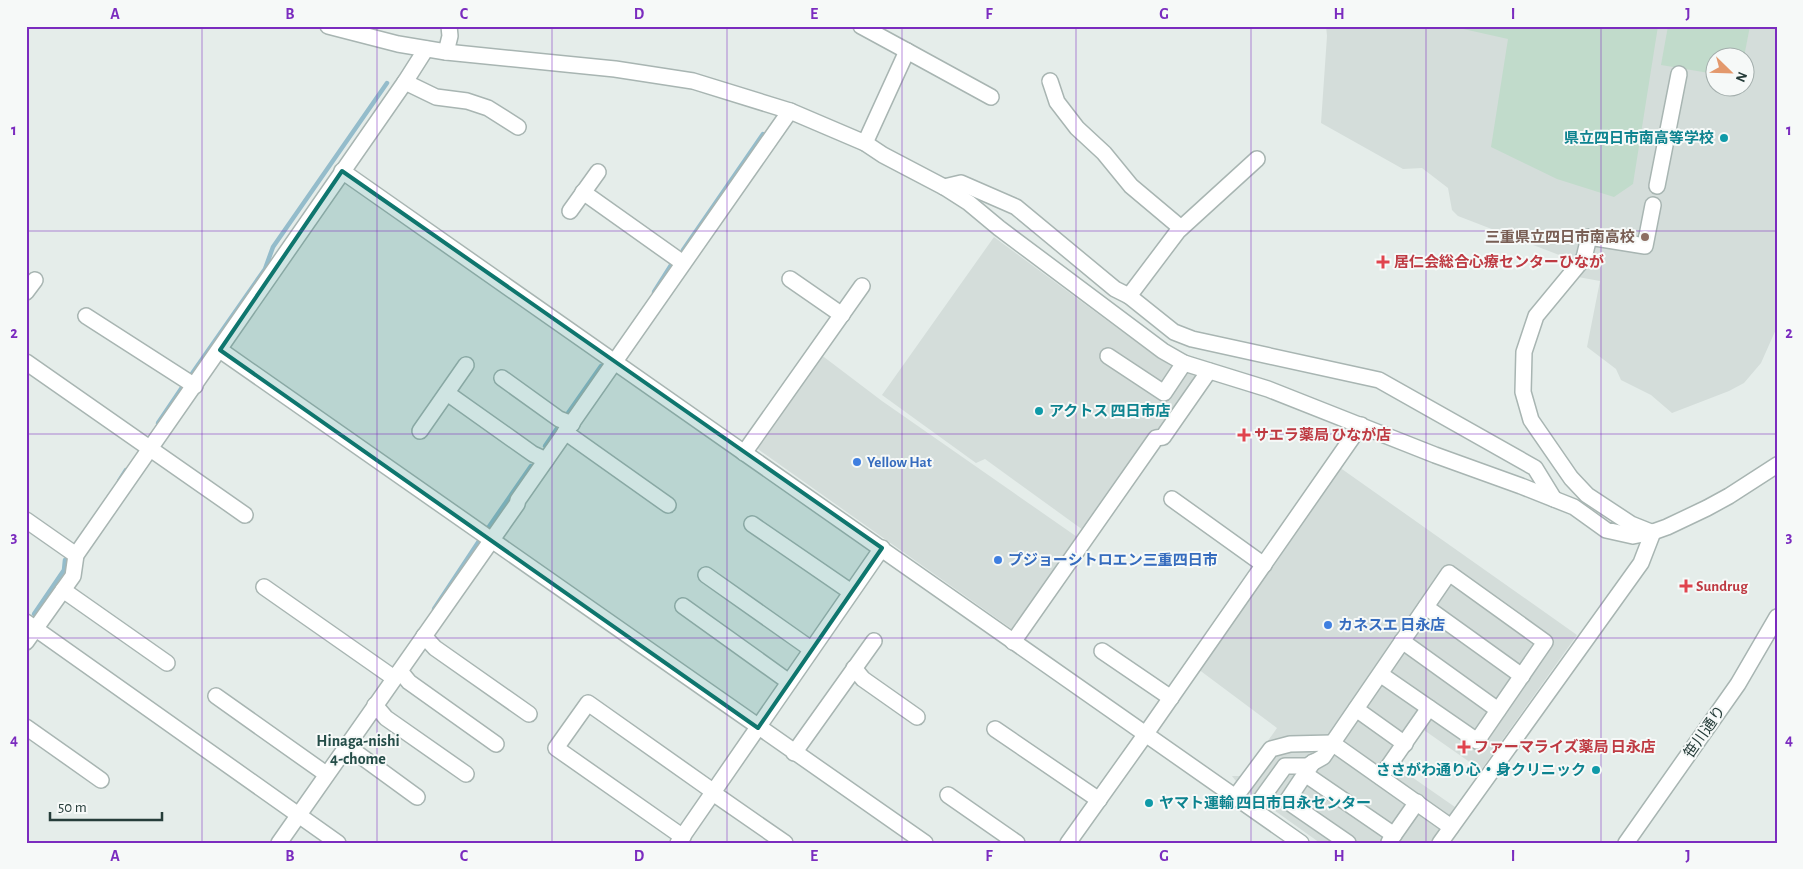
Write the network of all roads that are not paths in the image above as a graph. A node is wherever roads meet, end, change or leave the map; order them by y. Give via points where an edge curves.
1 (328, 26) edge
2 (449, 26) edge
3 (861, 26) edge
4 (426, 49) junction
5 (907, 51) junction
6 (446, 52) junction
7 (1679, 74) dead end
8 (1050, 81) dead end
9 (405, 82) junction
10 (991, 97) dead end
11 (790, 112) junction
12 (518, 128) dead end
13 (865, 143) junction
14 (1257, 158) dead end
15 (342, 171) junction
16 (598, 172) dead end
17 (1657, 186) dead end
18 (944, 187) junction
19 (583, 192) junction
20 (1653, 205) dead end
21 (570, 211) dead end
22 (1181, 228) junction
23 (683, 262) junction
24 (790, 278) dead end
25 (862, 286) dead end
26 (1129, 296) junction
27 (842, 315) junction
28 (86, 316) dead end
29 (220, 350) junction
30 (1108, 356) dead end
31 (26, 362) edge
32 (615, 363) junction
33 (1184, 363) junction
34 (466, 365) dead end
35 (1209, 371) junction
36 (502, 378) dead end
37 (195, 386) junction
38 (447, 393) junction
39 (1360, 425) junction
40 (569, 428) junction
41 (420, 431) dead end
42 (151, 449) junction
43 (744, 452) junction
44 (546, 460) junction
45 (1777, 464) edge
46 (1554, 499) junction
47 (1172, 500) dead end
48 (668, 505) dead end
49 (245, 515) dead end
50 (26, 520) edge
51 (752, 524) dead end
52 (1653, 532) junction
53 (492, 540) junction
54 (882, 548) junction
55 (76, 555) junction
56 (1264, 565) junction
57 (706, 575) dead end
58 (264, 587) dead end
59 (63, 590) junction
60 (851, 592) junction
61 (683, 606) dead end
62 (1426, 607) junction
63 (1776, 619) edge
64 (31, 625) edge
65 (424, 636) junction
66 (874, 641) dead end
67 (1402, 641) junction
68 (26, 642) edge
69 (1013, 642) junction
70 (812, 649) junction
71 (1102, 651) dead end
72 (166, 662) dead end
73 (854, 668) junction
74 (397, 674) junction
75 (1380, 674) junction
76 (1522, 676) junction
77 (789, 682) junction
78 (216, 696) dead end
79 (1171, 698) junction
80 (375, 705) junction
81 (1429, 708) junction
82 (1356, 709) junction
83 (1498, 710) junction
84 (530, 714) dead end
85 (917, 717) dead end
86 (26, 727) edge
87 (758, 728) junction
88 (995, 729) dead end
89 (1146, 735) junction
90 (1332, 743) junction
91 (496, 744) dead end
92 (1405, 744) junction
93 (347, 746) junction
94 (794, 753) junction
95 (1309, 768) junction
96 (326, 774) junction
97 (466, 774) dead end
98 (1381, 777) junction
99 (101, 780) dead end
100 (713, 792) junction
101 (948, 795) dead end
102 (1236, 796) junction
103 (418, 797) dead end
104 (1098, 800) junction
105 (1417, 802) junction
106 (1254, 809) junction
107 (298, 815) junction
108 (1451, 827) junction
109 (1391, 839) edge
110 (680, 840) edge
111 (1071, 842) edge
112 (279, 843) edge
113 (338, 843) edge
114 (785, 843) edge
115 (925, 843) edge
116 (1017, 843) edge
117 (1301, 843) edge
118 (1348, 843) edge
119 (1440, 843) edge
120 (1626, 843) edge

1 - 4 street
2 - 6 street
3 - 5 street
4 - 6 street
4 - 9 street
5 - 10 street
5 - 13 street
6 - 11 street via 615,69 692,81
7 - 17 street
8 - 22 street via 1057,102 1077,128 1104,153 1131,186
9 - 12 street via 436,97 468,101 488,108
9 - 15 street
11 - 13 street
11 - 23 street
13 - 18 street
14 - 22 street
15 - 29 street
15 - 32 street
16 - 19 street
18 - 26 street via 961,183 1016,207 1115,289
18 - 33 street via 1162,351
19 - 21 street
19 - 23 street
20 - 52 street via 1645,246 1589,237 1584,258 1536,316 1524,352 1523,392 1531,420 1571,478 1587,495 1631,524
22 - 26 street
23 - 32 street
24 - 27 street
25 - 27 street
26 - 46 street via 1174,332 1192,339 1379,380 1535,468
27 - 43 street
28 - 37 street
29 - 37 street
29 - 53 street
30 - 33 street via 1164,393
31 - 42 street
32 - 40 street
32 - 43 street
33 - 35 street
34 - 38 street
35 - 39 street via 1268,389
35 - 69 street via 1163,437 1156,438
36 - 40 street
37 - 42 street
38 - 41 street
38 - 44 street
39 - 46 street
39 - 56 street
40 - 44 street
40 - 48 street
42 - 49 street
42 - 55 street
43 - 54 street
44 - 53 street
45 - 52 street via 1730,496
46 - 52 street via 1574,507 1606,530 1632,536
47 - 56 street
50 - 55 street
51 - 60 street
52 - 108 street via 1641,563
53 - 65 street
53 - 87 street
54 - 60 street
54 - 69 street
55 - 59 street via 73,576
56 - 79 street
57 - 70 street
58 - 74 street
59 - 64 street
59 - 72 street
60 - 70 street
61 - 77 street
62 - 67 street
62 - 76 street
62 - 76 street via 1449,573 1545,642
63 - 120 street, 笹川通り via 1738,684
64 - 68 street
64 - 107 street
65 - 74 street
65 - 84 street via 435,648
66 - 73 street
67 - 75 street
67 - 83 street
69 - 89 street
70 - 77 street
71 - 79 street
73 - 85 street
73 - 94 street
74 - 80 street
74 - 91 street
75 - 81 street
75 - 82 street
76 - 83 street
77 - 87 street
78 - 96 street
79 - 89 street
80 - 93 street
80 - 97 street via 386,718
81 - 83 street via 1477,741
81 - 92 street
82 - 90 street
82 - 92 street
86 - 99 street
87 - 94 street
87 - 100 street
88 - 104 street
89 - 102 street
89 - 104 street
90 - 95 street
90 - 98 street
90 - 102 street via 1290,744 1270,749
92 - 98 street
93 - 96 street
93 - 103 street
94 - 115 street
95 - 106 street via 1285,766
95 - 109 street
95 - 118 street via 1287,801
96 - 107 street
98 - 105 street
100 - 110 street
100 - 110 street via 588,703 556,748
100 - 114 street
101 - 116 street
102 - 106 street
104 - 111 street
105 - 108 street
105 - 109 street
106 - 117 street
107 - 112 street
107 - 113 street
108 - 119 street

